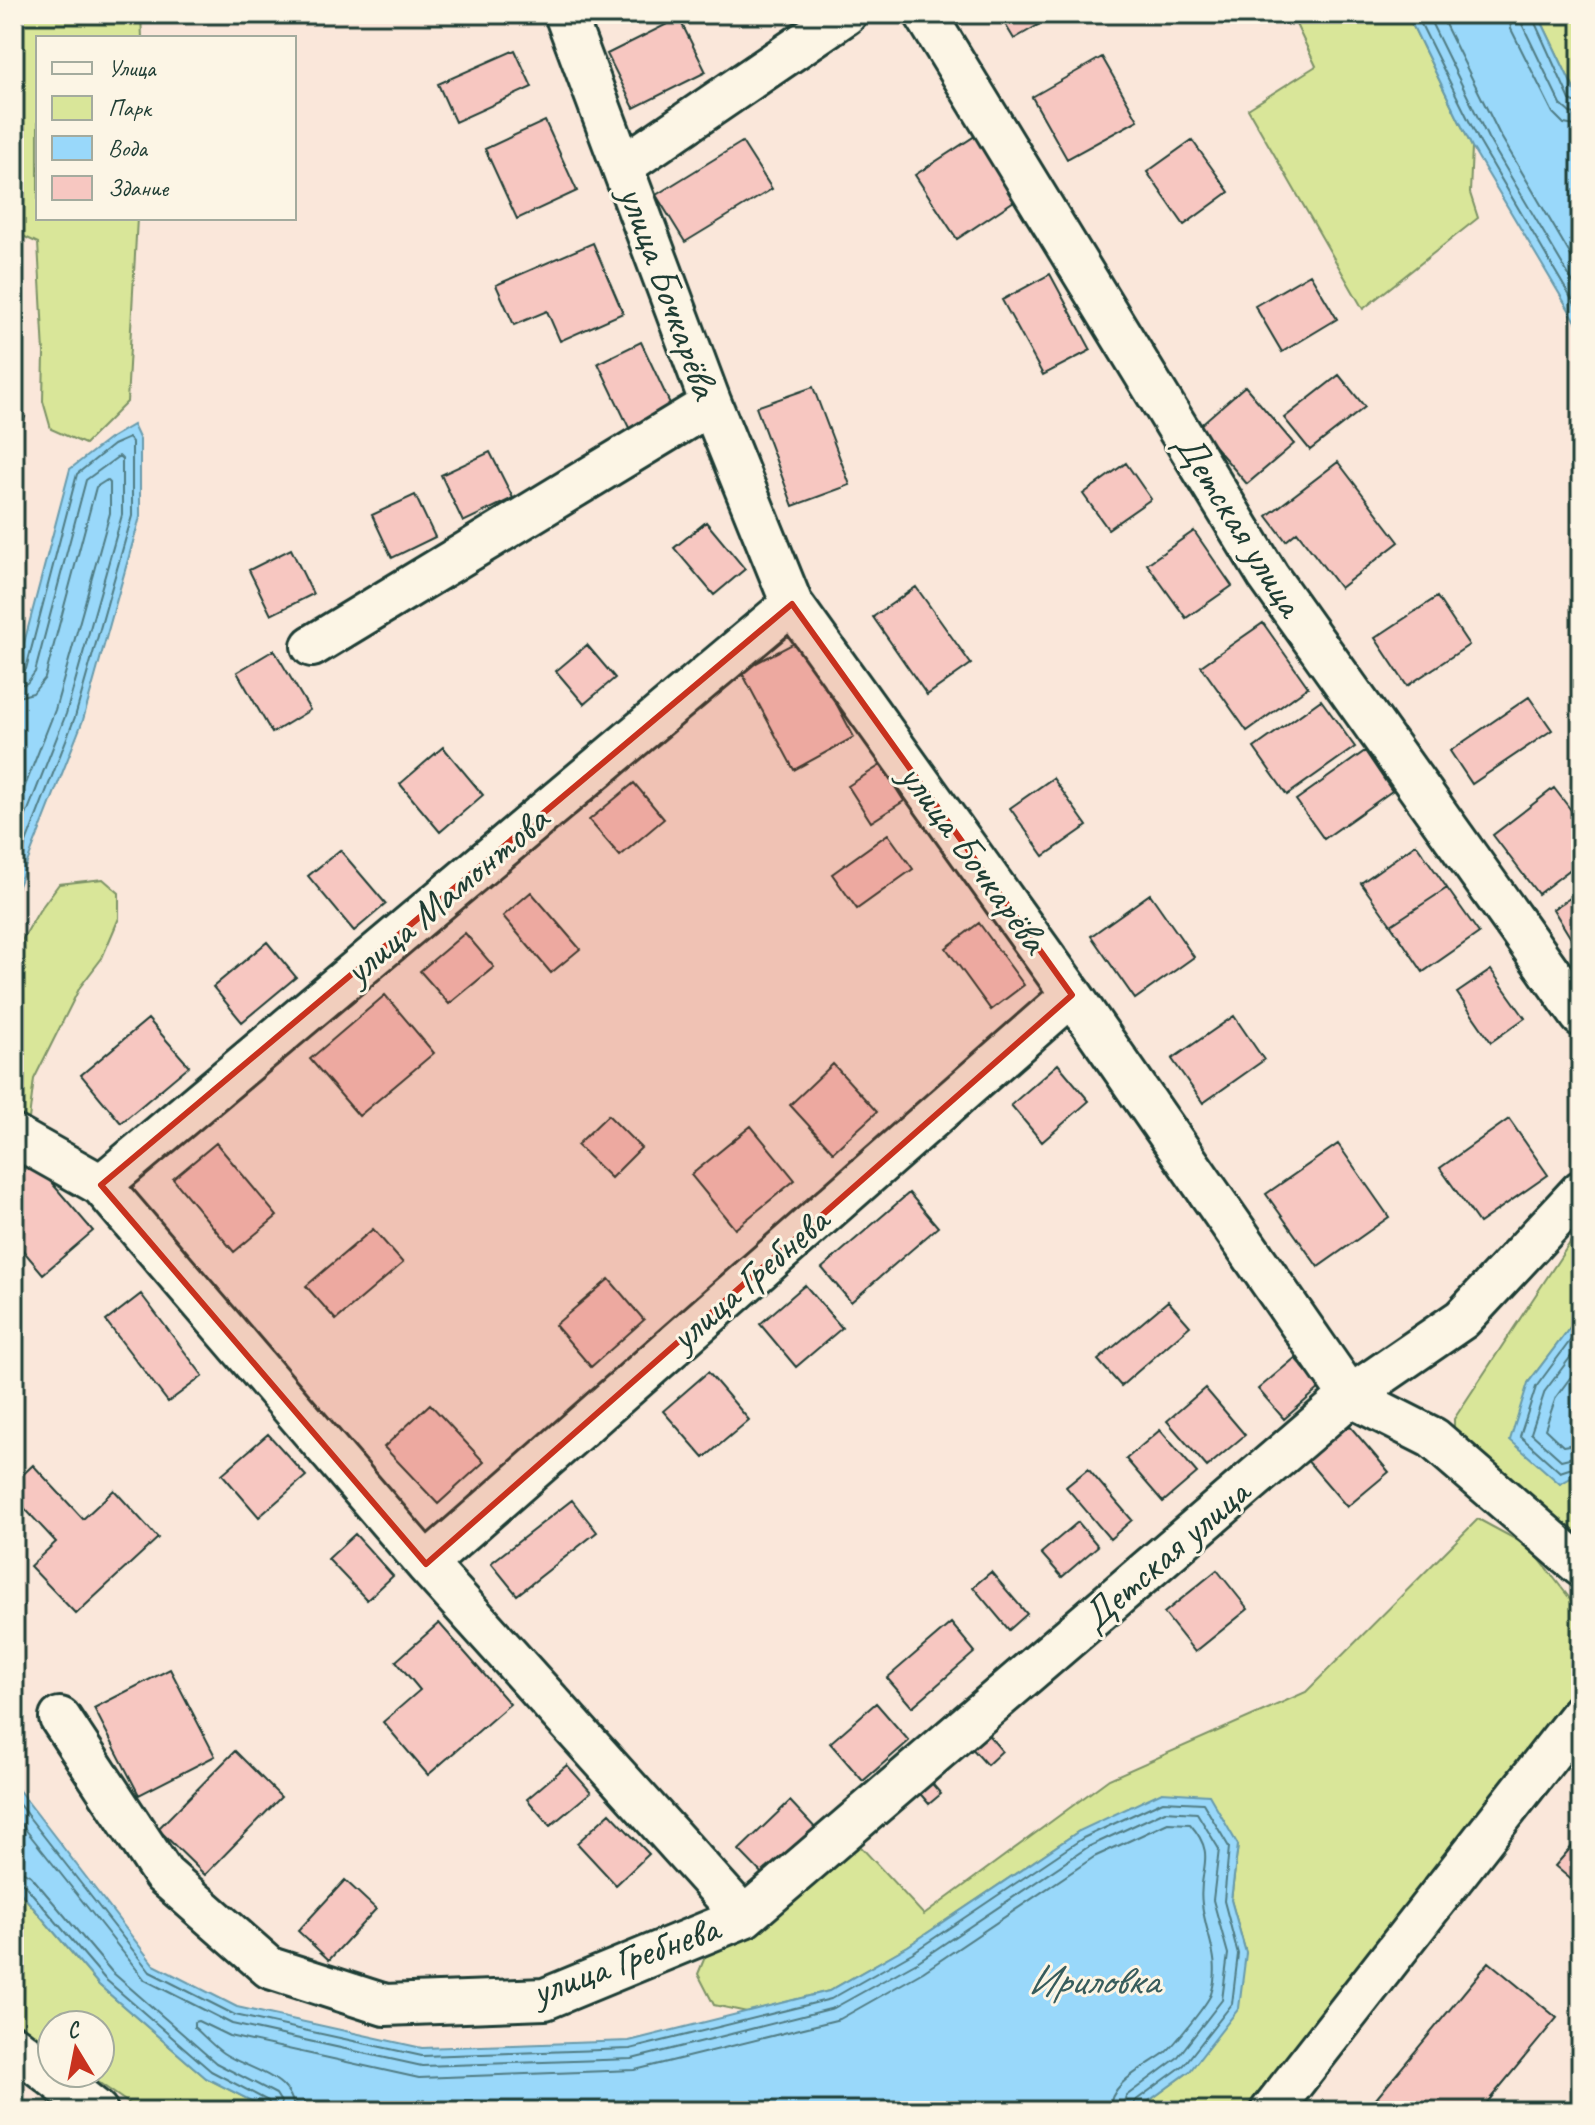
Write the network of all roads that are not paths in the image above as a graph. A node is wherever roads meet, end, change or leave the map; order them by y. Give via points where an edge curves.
1 (565, 14) edge
2 (846, 14) edge
3 (925, 14) edge
4 (623, 166) junction
5 (711, 404) junction
6 (792, 604) junction
7 (312, 646) dead end
8 (1072, 995) junction
9 (1581, 1016) edge
10 (14, 1136) edge
11 (101, 1185) junction
12 (1581, 1191) edge
13 (1350, 1396) junction
14 (426, 1564) junction
15 (1581, 1566) edge
16 (1581, 1714) edge
17 (60, 1718) dead end
18 (744, 1917) junction
19 (14, 2046) edge
20 (97, 2111) edge
21 (1271, 2111) edge

1 - 4 street, улица Бочкарёва
2 - 4 street
3 - 9 street, Детская улица via 1268,576
4 - 5 street, улица Бочкарёва
5 - 6 street, улица Бочкарёва
5 - 7 street
6 - 8 street, улица Бочкарёва
6 - 11 street, улица Мамонтова
8 - 13 street, улица Бочкарёва
8 - 14 street, улица Гребнева
10 - 11 street, улица Гребнева
11 - 14 street, улица Гребнева
12 - 13 street, Детская улица via 1462,1319
13 - 15 street, улица Бочкарёва via 1433,1438
13 - 18 street, Детская улица
14 - 18 street, улица Гребнева
16 - 21 street
17 - 18 street, улица Гребнева via 163,1874 270,1968 385,2005 545,1999
19 - 20 street

